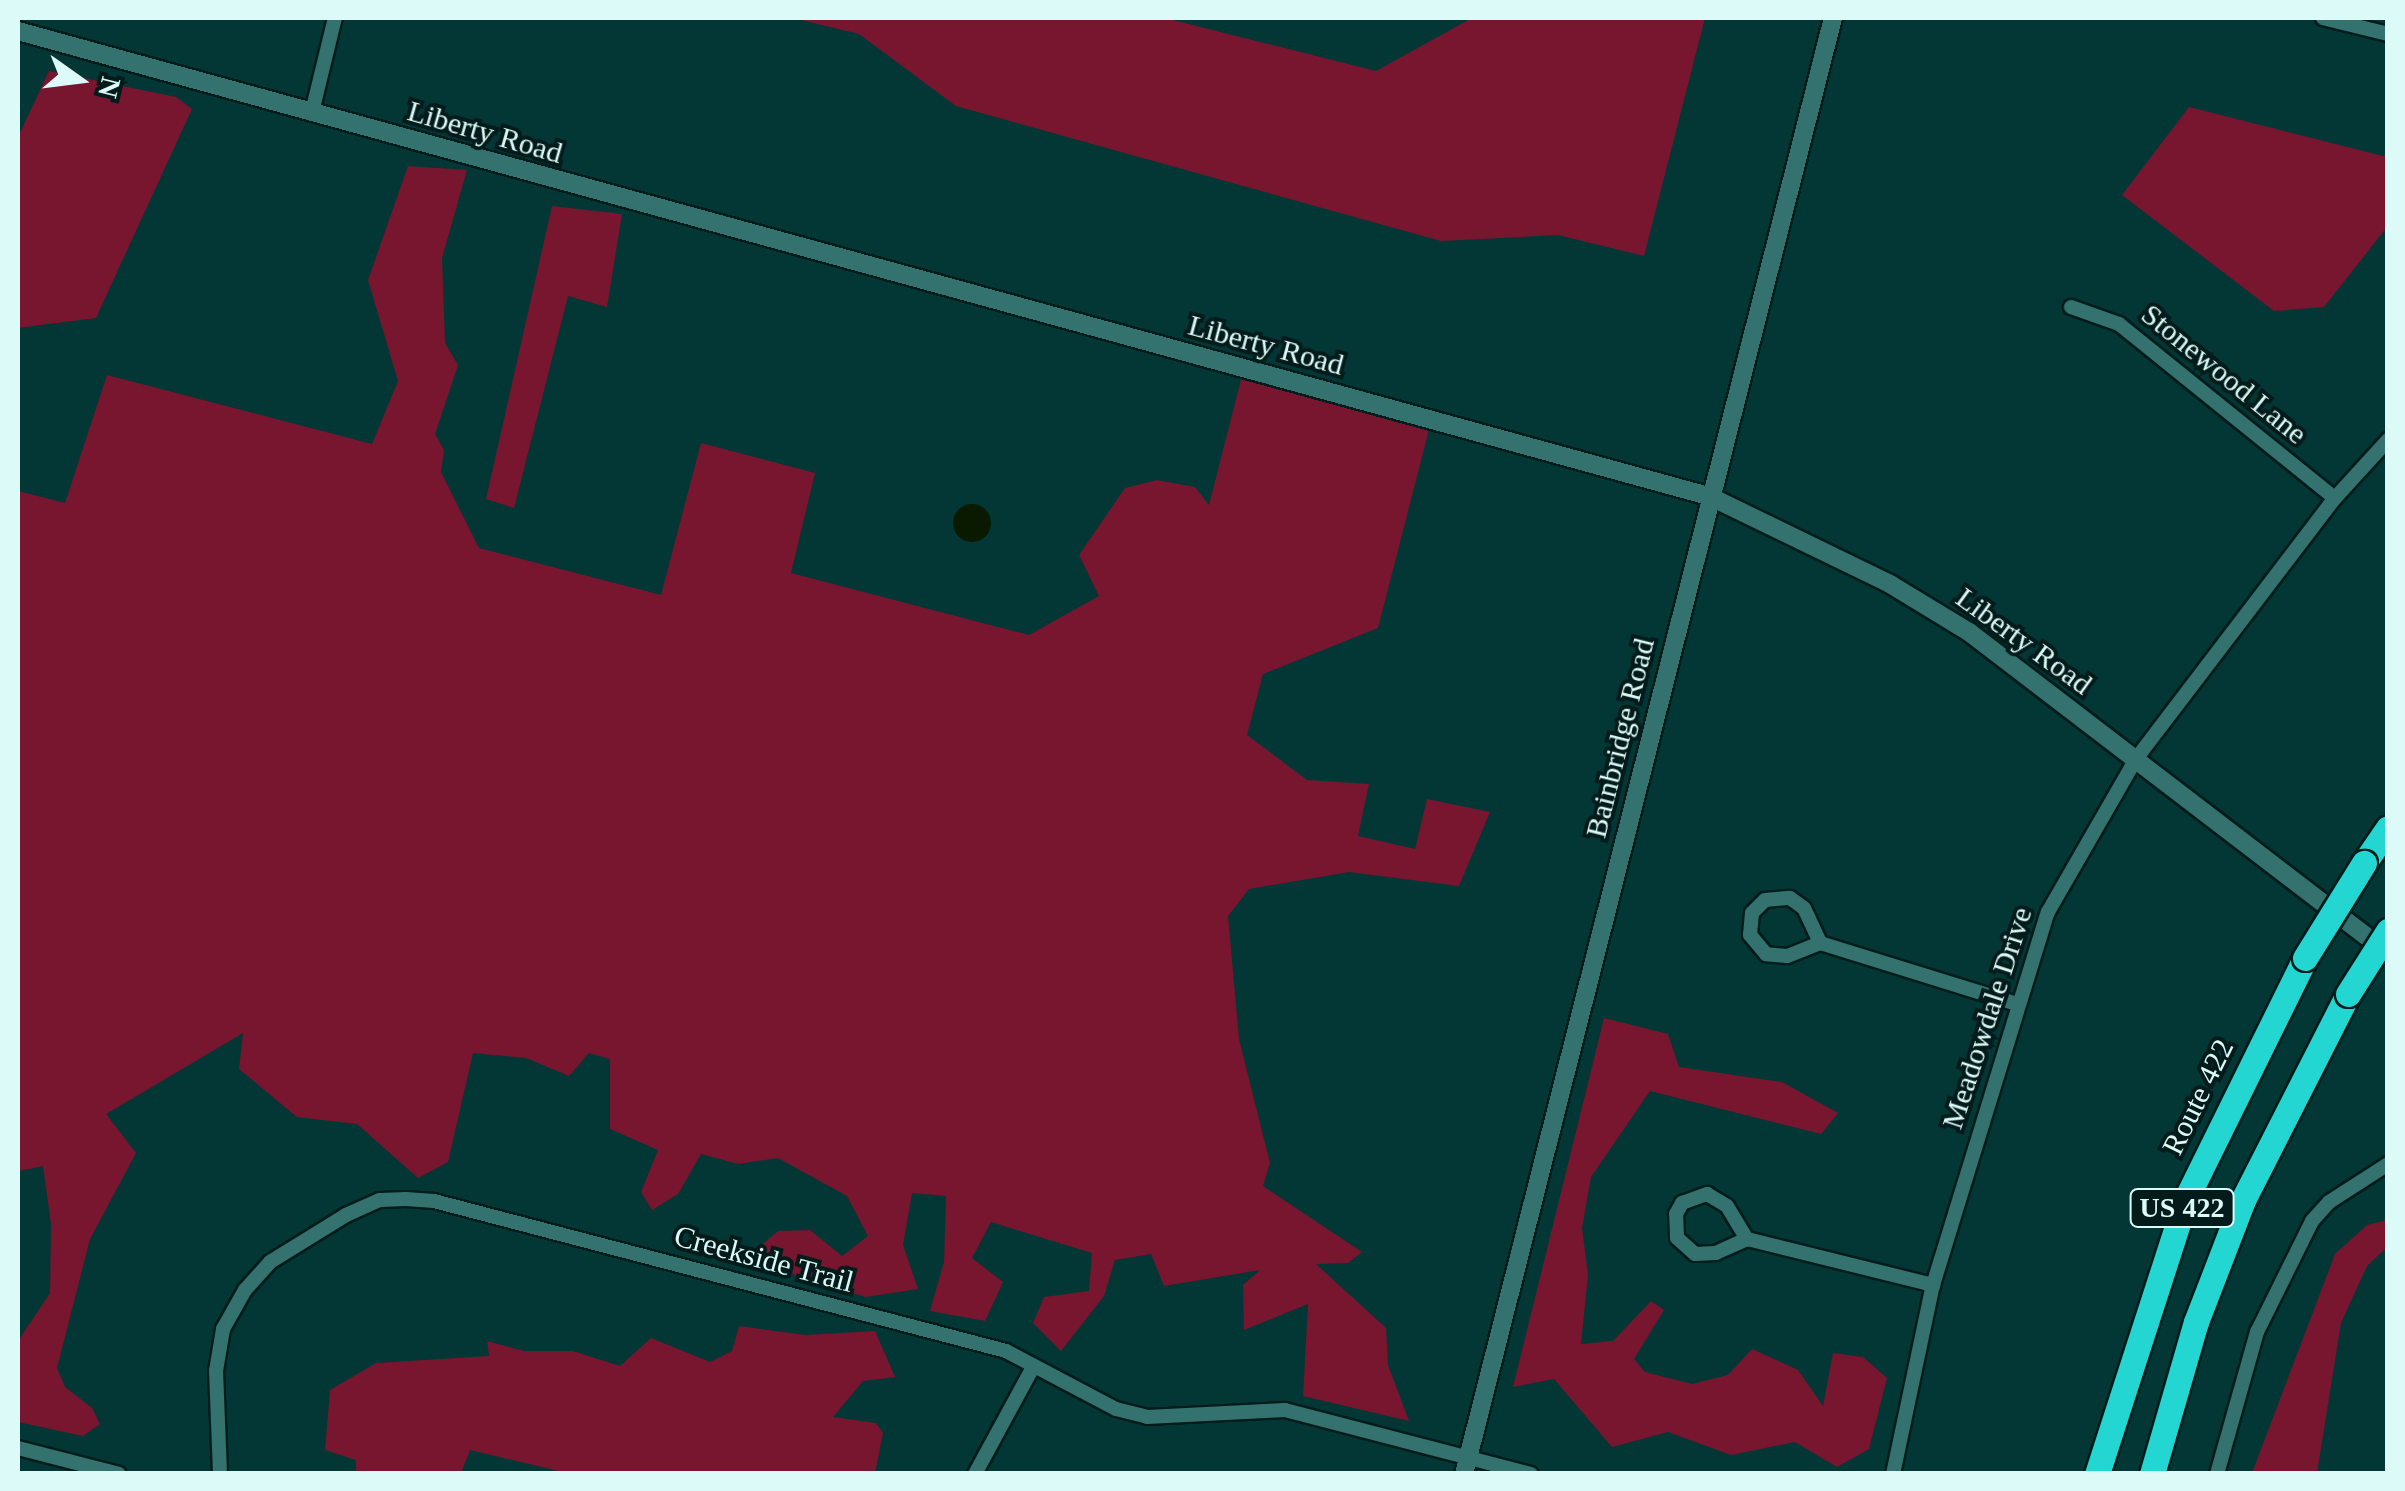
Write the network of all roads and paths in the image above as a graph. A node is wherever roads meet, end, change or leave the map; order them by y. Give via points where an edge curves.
1 (336, 18) edge
2 (1832, 18) edge
3 (2323, 18) edge
4 (18, 31) edge
5 (2388, 34) edge
6 (312, 112) junction
7 (2072, 307) dead end
8 (2388, 440) edge
9 (1709, 496) junction
10 (2335, 498) junction
11 (2136, 759) junction
12 (2388, 828) edge
13 (2388, 931) edge
14 (1820, 943) junction
15 (2388, 952) edge
16 (2017, 1004) junction
17 (2388, 1164) edge
18 (1747, 1238) junction
19 (1933, 1285) junction
20 (1032, 1367) junction
21 (18, 1448) edge
22 (1466, 1465) edge
23 (120, 1474) edge
24 (220, 1474) edge
25 (975, 1474) edge
26 (1531, 1474) edge
27 (1893, 1474) edge
28 (2098, 1474) edge
29 (2152, 1474) edge
30 (2217, 1474) edge

1 - 6 street
2 - 9 street, Bainbridge Road
3 - 5 street
4 - 6 street, Liberty Road
6 - 9 street, Liberty Road
7 - 10 street, Stonewood Lane via 2119,324
8 - 10 street, Meadowdale Drive
9 - 11 street, Liberty Road via 1936,610
9 - 22 street, Bainbridge Road
10 - 11 street, Meadowdale Drive
11 - 15 street, Liberty Road
11 - 16 street, Meadowdale Drive via 2048,912
12 - 28 highway, Route 422 / US 422, bridge via 2305,958 2185,1201
13 - 29 highway, US 422, bridge via 2348,994 2243,1200 2196,1322
14 - 14 street via 1804,908 1790,898 1765,900 1752,913 1750,935 1766,954 1787,956
14 - 16 street
16 - 19 street, Meadowdale Drive
17 - 30 street via 2329,1202 2303,1238 2257,1332
18 - 18 street via 1727,1206 1707,1194 1682,1202 1673,1226 1683,1248 1694,1254 1716,1254
18 - 19 street
19 - 27 street, Meadowdale Drive
20 - 22 street, Creekside Trail via 1116,1409 1147,1417 1260,1407
20 - 24 street, Creekside Trail via 1006,1351 434,1201 380,1200 270,1262 235,1306 223,1329 216,1372
20 - 25 street
21 - 23 street
22 - 26 street, Creekside Trail

